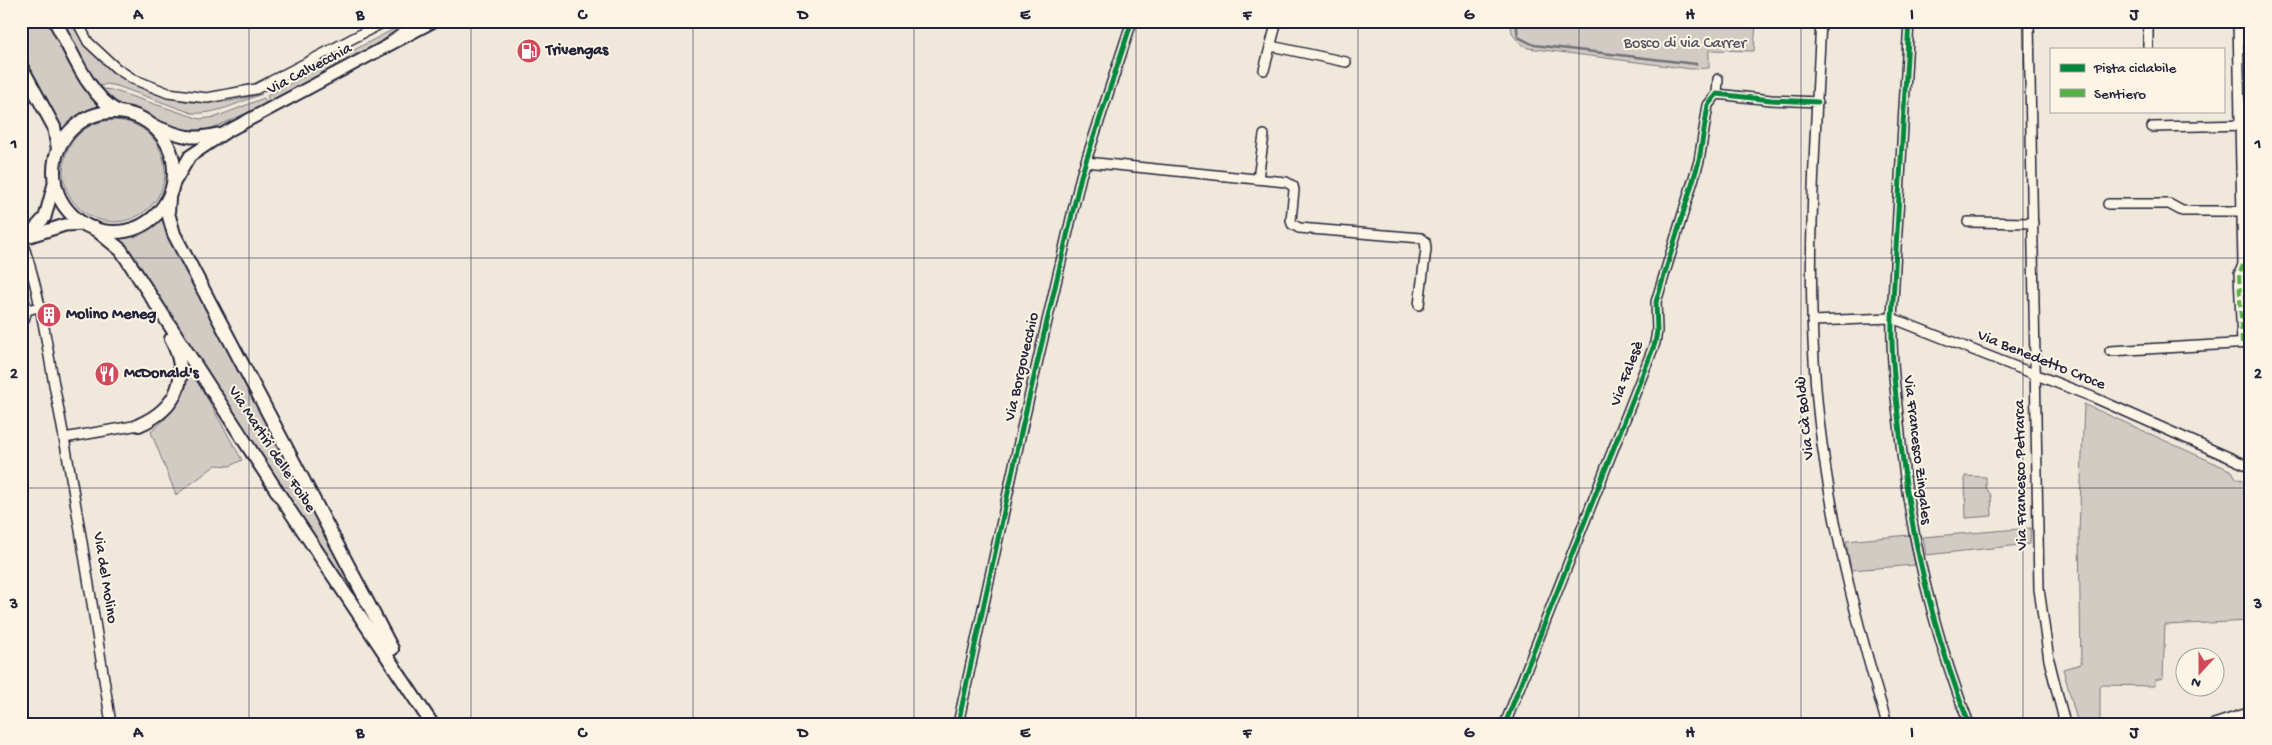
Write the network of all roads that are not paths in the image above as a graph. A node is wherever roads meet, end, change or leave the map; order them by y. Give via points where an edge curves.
1 (55, 21) edge
2 (77, 21) edge
3 (386, 21) edge
4 (419, 21) edge
5 (434, 21) edge
6 (1132, 21) edge
7 (1277, 21) edge
8 (1821, 21) edge
9 (1909, 21) edge
10 (2029, 21) edge
11 (2148, 21) edge
12 (2238, 21) edge
13 (1271, 46) junction
14 (2148, 48) edge
15 (377, 53) junction
16 (1346, 62) dead end
17 (21, 66) edge
18 (1264, 70) dead end
19 (1718, 79) dead end
20 (1717, 94) junction
21 (1818, 102) junction
22 (118, 112) junction
23 (152, 125) junction
24 (2240, 125) junction
25 (2251, 125) edge
26 (2152, 127) dead end
27 (226, 132) junction
28 (1264, 135) dead end
29 (58, 149) junction
30 (1086, 162) junction
31 (1258, 179) junction
32 (55, 180) junction
33 (174, 183) junction
34 (169, 198) junction
35 (2108, 204) dead end
36 (2246, 211) edge
37 (1968, 222) dead end
38 (2033, 222) junction
39 (89, 226) junction
40 (23, 239) edge
41 (2247, 265) edge
42 (21, 292) edge
43 (157, 304) junction
44 (1419, 306) dead end
45 (39, 307) junction
46 (27, 310) junction
47 (1892, 318) junction
48 (1812, 321) junction
49 (21, 322) edge
50 (2246, 343) edge
51 (2110, 351) dead end
52 (2035, 374) junction
53 (139, 425) joint
54 (64, 438) junction
55 (2251, 467) edge
56 (416, 696) junction
57 (2251, 712) edge
58 (110, 724) edge
59 (432, 724) edge
60 (958, 724) edge
61 (1505, 724) edge
62 (1887, 724) edge
63 (1969, 724) edge
64 (2065, 724) edge
65 (2214, 724) edge

1 - 22 highway via 94,90
2 - 3 street via 88,42 133,79 168,93 207,98 256,90
4 - 15 street
5 - 15 main road, Via Calvecchia
6 - 30 street, Via Borgovecchio
7 - 13 street
8 - 21 street
9 - 47 street, Via Francesco Zingales
10 - 38 street, Via Francesco Petrarca
11 - 14 street
12 - 24 street
13 - 16 street
13 - 18 street
15 - 27 main road, Via Calvecchia
17 - 29 highway via 54,127
19 - 20 street, Via Falesè
20 - 21 street
20 - 61 street, Via Falesè via 1708,105 1699,161 1656,302 1655,343
21 - 48 street, Via Cà Boldù via 1812,228
22 - 23 highway via 136,116
22 - 29 highway via 103,112 83,120 69,132
23 - 27 main road, Via Calvecchia via 198,138
23 - 33 highway via 170,150
24 - 25 street
24 - 26 street
24 - 36 street
27 - 33 main road, Via Calvecchia via 190,156
28 - 31 street
29 - 32 highway via 54,164
30 - 31 street
30 - 60 street, Via Borgovecchio via 1047,316
31 - 44 street via 1286,182 1293,186 1291,220 1299,228 1421,238 1426,249
32 - 39 highway via 64,204
32 - 40 main road via 45,217
33 - 34 highway
34 - 39 highway via 157,214 137,227 114,232
34 - 56 highway, Via Martiri delle Foibe via 168,213 174,234 354,572
35 - 36 street via 2169,204 2182,211
36 - 41 street
37 - 38 street
38 - 52 street, Via Francesco Petrarca
39 - 40 main road via 65,225
39 - 43 highway, Via Martiri delle Foibe via 121,250
40 - 45 street, Via del Molino
41 - 50 street via 2238,274
42 - 46 street
43 - 53 highway via 160,318 177,350 181,373 177,392 169,404
43 - 56 highway, Via Martiri delle Foibe via 286,505
45 - 46 street
45 - 54 street, Via del Molino
46 - 49 street
47 - 48 street, Via Benedetto Croce
47 - 52 street, Via Benedetto Croce
47 - 63 street, Via Francesco Zingales via 1892,364 1911,518 1932,610
48 - 62 street, Via Cà Boldù via 1822,443 1836,528 1858,628
50 - 51 street
52 - 55 street, Via Benedetto Croce
52 - 64 street, Via Francesco Petrarca via 2040,589 2049,660
53 - 54 street
54 - 58 street, Via del Molino
56 - 59 highway, Via Martiri delle Foibe
57 - 65 street

